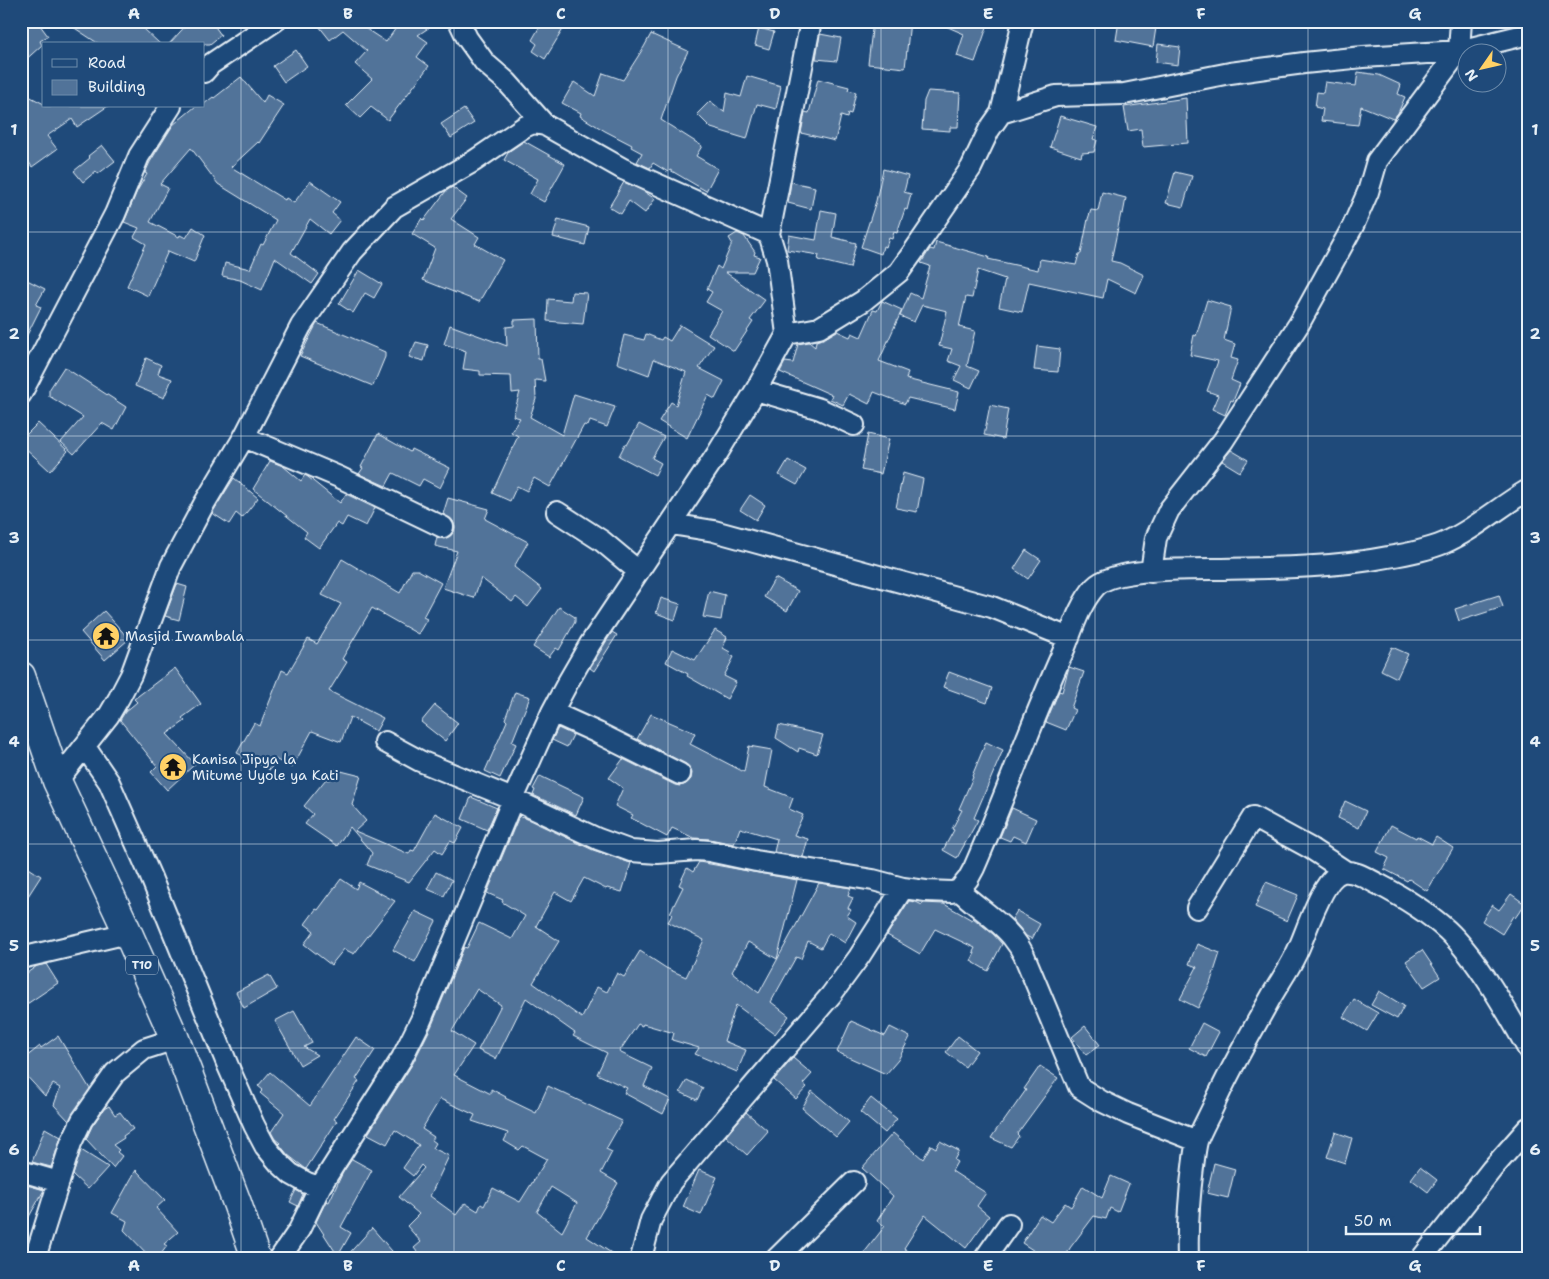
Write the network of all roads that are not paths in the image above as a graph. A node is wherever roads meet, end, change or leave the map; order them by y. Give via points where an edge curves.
1 (460, 21) edge
2 (810, 21) edge
3 (1023, 21) edge
4 (1460, 21) edge
5 (274, 22) edge
6 (1528, 34) edge
7 (1460, 42) edge
8 (1496, 42) edge
9 (1456, 51) edge
10 (1456, 56) edge
11 (205, 71) edge
12 (170, 108) edge
13 (1001, 113) junction
14 (545, 125) junction
15 (769, 234) junction
16 (787, 334) junction
17 (756, 390) junction
18 (21, 394) edge
19 (854, 425) dead end
20 (244, 437) junction
21 (1528, 490) edge
22 (557, 512) dead end
23 (671, 524) junction
24 (443, 527) dead end
25 (638, 571) junction
26 (1151, 572) junction
27 (1069, 638) junction
28 (21, 676) edge
29 (552, 712) junction
30 (385, 742) dead end
31 (85, 747) junction
32 (680, 774) dead end
33 (57, 781) junction
34 (513, 799) junction
35 (1345, 871) junction
36 (903, 888) junction
37 (959, 890) junction
38 (1197, 908) dead end
39 (128, 933) junction
40 (21, 958) edge
41 (175, 1039) junction
42 (1528, 1049) edge
43 (1528, 1128) edge
44 (1197, 1141) junction
45 (1521, 1146) edge
46 (21, 1170) edge
47 (59, 1182) junction
48 (854, 1182) dead end
49 (320, 1187) junction
50 (1009, 1224) dead end
51 (35, 1258) edge
52 (256, 1258) edge
53 (280, 1258) edge
54 (641, 1258) edge
55 (778, 1258) edge
56 (985, 1258) edge
57 (1188, 1258) edge
58 (1422, 1258) edge

1 - 14 street via 485,63 507,82
2 - 15 street
3 - 13 street
4 - 7 street
5 - 11 street
6 - 8 street
9 - 13 street via 1313,62 1230,73 1124,94 1056,96
10 - 26 street via 1377,161 1353,226 1285,348 1223,441 1168,510 1156,538
12 - 18 street via 139,156 115,214
13 - 16 street via 971,168 899,272 863,301 819,328
14 - 15 street via 622,169
14 - 20 street via 533,122 524,127 474,161 411,196 381,219 352,252 301,326
15 - 16 street
16 - 17 street
17 - 19 street via 820,409
17 - 23 street
20 - 24 street via 339,477
20 - 31 street via 171,566 131,676 109,715
21 - 26 street via 1472,528 1443,543 1408,554 1309,567
22 - 25 street
23 - 25 street
23 - 27 street via 730,535 992,607
25 - 29 street via 590,644
26 - 27 street via 1124,574 1099,583 1082,607
27 - 37 street via 983,848 968,880
28 - 33 highway, T10
29 - 32 street
29 - 34 street
30 - 34 street via 420,761
31 - 33 street
31 - 49 street via 109,782 265,1146 291,1174
33 - 39 highway, T10
34 - 36 street via 631,851 709,851
34 - 49 street via 425,1013 402,1058
35 - 38 street via 1253,817
35 - 42 street via 1354,872 1383,887 1430,915 1449,931 1485,978
35 - 44 street via 1329,880 1323,890 1296,954 1240,1052
36 - 37 street via 926,892
36 - 54 street via 831,995 671,1182 651,1220
37 - 44 street via 1014,938 1079,1087 1128,1114
39 - 40 street
39 - 41 highway, T10
41 - 47 street via 144,1049 115,1073 82,1120
41 - 52 highway, T10
43 - 45 street
44 - 57 street via 1188,1211
45 - 58 street
46 - 47 street
47 - 51 street
48 - 55 street
49 - 53 street via 299,1230
50 - 56 street

